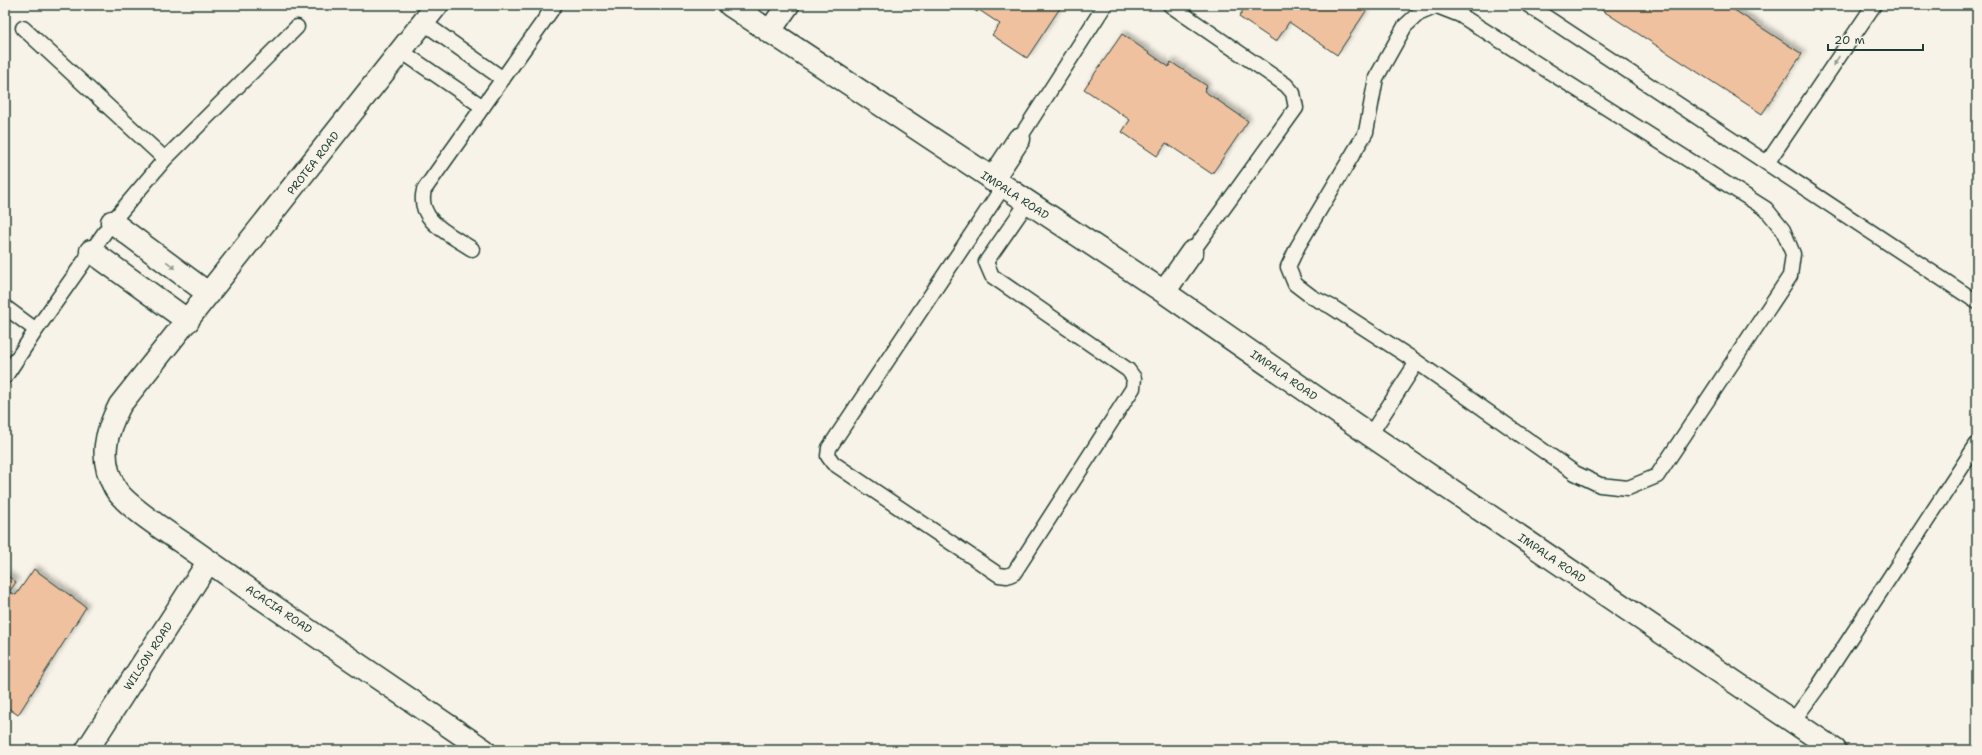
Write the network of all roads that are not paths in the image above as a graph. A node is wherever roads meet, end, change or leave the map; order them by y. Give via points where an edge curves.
1 (438, 5) edge
2 (556, 5) edge
3 (730, 5) edge
4 (788, 5) edge
5 (1105, 5) edge
6 (1170, 5) edge
7 (1528, 5) edge
8 (1874, 5) edge
9 (424, 23) junction
10 (296, 27) dead end
11 (23, 28) dead end
12 (769, 32) junction
13 (401, 51) junction
14 (503, 79) junction
15 (483, 107) junction
16 (1019, 139) joint
17 (165, 159) junction
18 (1767, 163) junction
19 (998, 183) junction
20 (1027, 203) junction
21 (112, 222) junction
22 (472, 249) dead end
23 (91, 251) junction
24 (1192, 252) joint
25 (1164, 292) junction
26 (209, 294) junction
27 (1977, 302) edge
28 (5, 307) edge
29 (188, 321) junction
30 (36, 330) junction
31 (1417, 362) junction
32 (5, 377) edge
33 (1370, 435) junction
34 (1977, 444) edge
35 (105, 446) joint
36 (209, 561) junction
37 (1793, 721) junction
38 (87, 750) edge
39 (484, 750) edge
40 (1835, 750) edge

1 - 9 street, PROTEA ROAD
2 - 14 lane
3 - 12 street, IMPALA ROAD
4 - 12 street
5 - 16 lane
6 - 24 lane via 1286,85 1293,93 1296,108
7 - 18 lane
8 -> 18 lane
9 - 13 street, PROTEA ROAD
9 - 14 lane
10 - 17 lane
11 - 17 lane
12 - 19 street, IMPALA ROAD
13 - 15 lane
13 - 26 street, PROTEA ROAD
14 - 15 lane
15 - 22 lane via 424,190 422,201 425,212 433,223
16 - 19 street
17 - 21 lane
18 - 27 lane
19 - 20 street, IMPALA ROAD
19 - 20 lane via 829,448 828,456 832,463 999,575 1007,576 1014,574 1129,395 1134,378 1128,370 992,276 987,270 986,262
20 - 25 street, IMPALA ROAD
21 - 23 lane
21 -> 26 street
23 - 29 street
23 - 30 lane
24 - 25 street
25 - 33 street, IMPALA ROAD
26 - 29 street, PROTEA ROAD
28 - 30 lane
29 - 35 street, PROTEA ROAD via 120,405 109,424
30 - 32 lane
31 - 31 lane via 1575,473 1600,486 1628,488 1657,476 1790,276 1792,254 1783,230 1766,209 1460,15 1437,6 1418,14 1405,26 1376,78 1366,132 1288,267 1295,284 1312,297 1332,307
31 - 33 lane
33 - 37 street, IMPALA ROAD
34 - 37 lane via 1818,687
35 - 36 street, ACACIA ROAD via 107,471 116,489 136,508
36 - 38 street, WILSON ROAD
36 - 39 street, ACACIA ROAD
37 - 40 street, IMPALA ROAD

